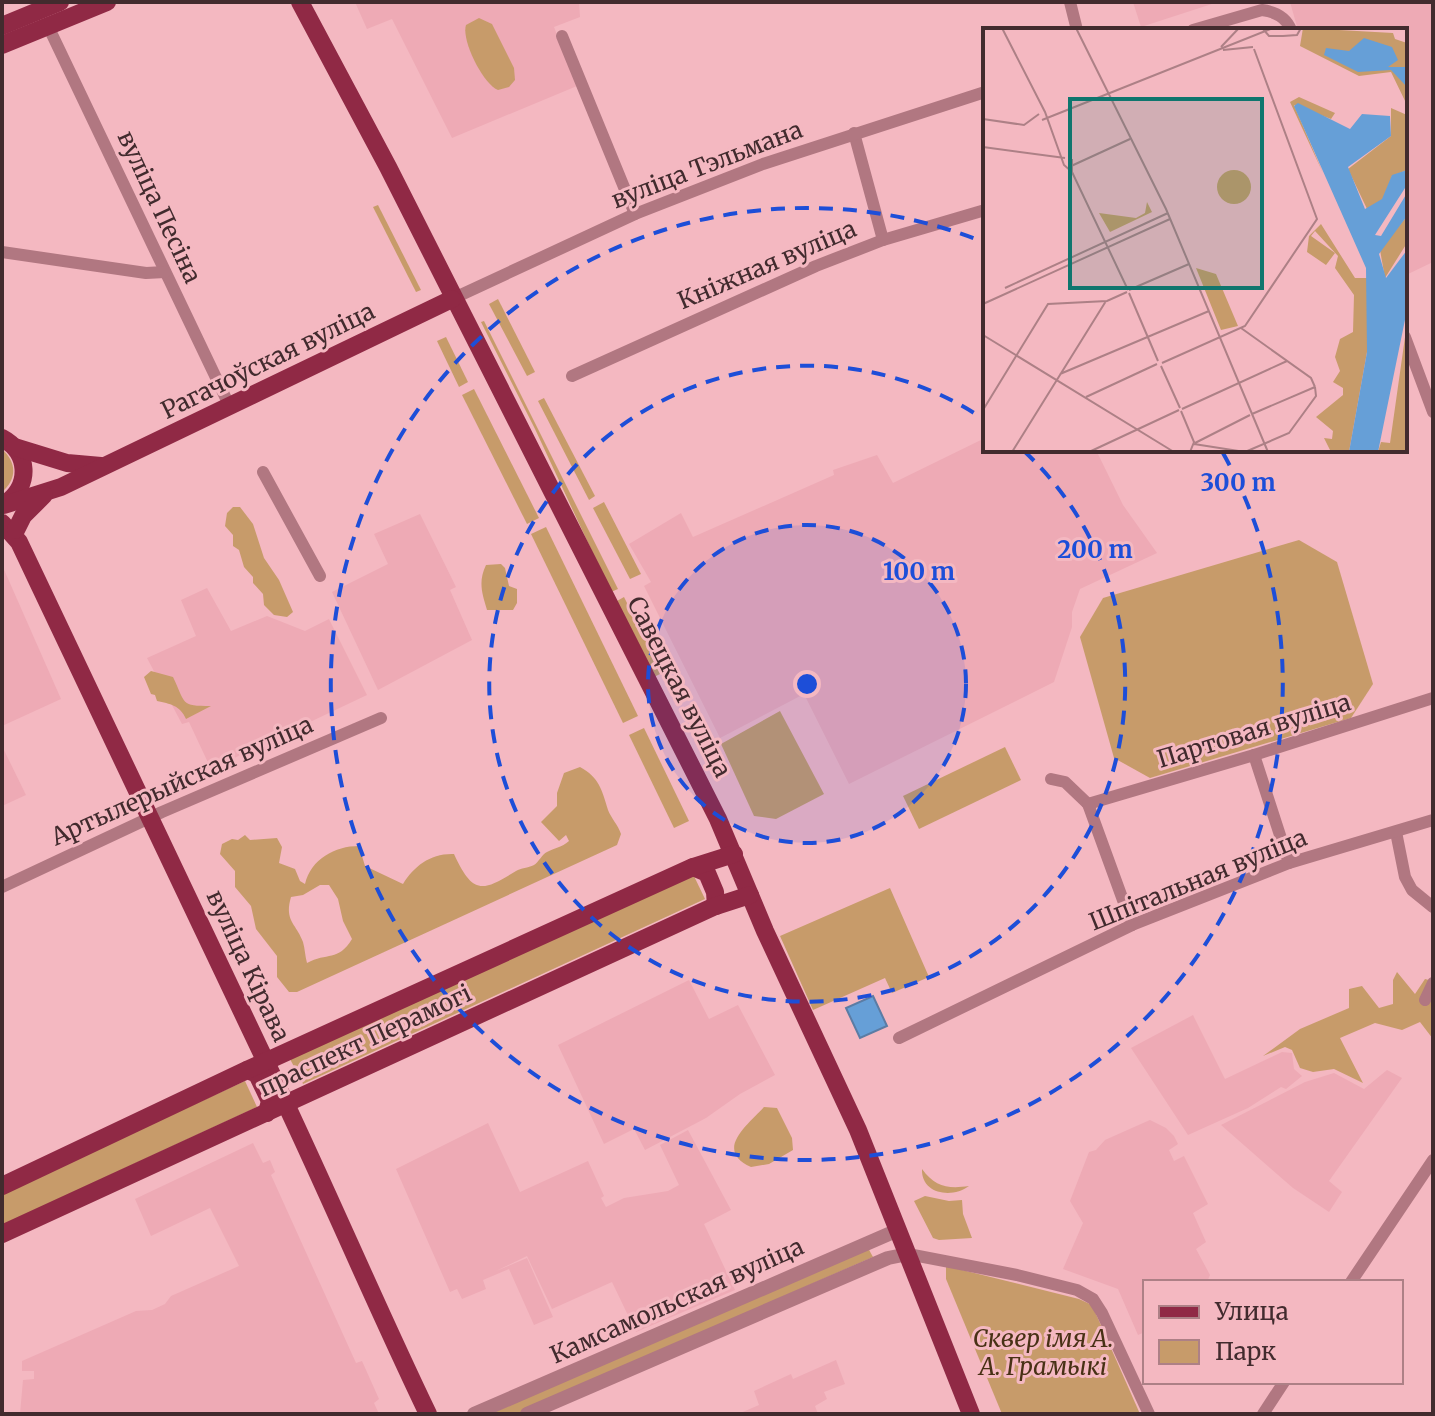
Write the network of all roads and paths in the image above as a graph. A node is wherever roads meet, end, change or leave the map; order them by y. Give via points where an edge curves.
1 (60, 2) edge
2 (107, 2) edge
3 (300, 2) edge
4 (1070, 2) edge
5 (38, 13) edge
6 (2, 26) edge
7 (1076, 28) edge
8 (1200, 28) edge
9 (1290, 28) edge
10 (562, 36) dead end
11 (2, 45) edge
12 (983, 93) edge
13 (854, 133) junction
14 (983, 211) edge
15 (635, 214) junction
16 (883, 240) junction
17 (2, 252) edge
18 (165, 272) junction
19 (452, 299) junction
20 (1407, 342) edge
21 (572, 376) dead end
22 (230, 407) junction
23 (1433, 412) edge
24 (8, 442) edge
25 (104, 466) junction
26 (263, 472) dead end
27 (46, 493) junction
28 (12, 514) edge
29 (320, 576) dead end
30 (1433, 698) edge
31 (381, 718) dead end
32 (1254, 755) junction
33 (1051, 779) dead end
34 (1088, 804) junction
35 (150, 817) junction
36 (1433, 820) edge
37 (1396, 832) junction
38 (734, 854) junction
39 (1289, 863) junction
40 (693, 867) junction
41 (2, 887) edge
42 (750, 895) junction
43 (716, 906) junction
44 (1433, 907) edge
45 (1132, 925) junction
46 (1433, 983) edge
47 (1425, 1000) dead end
48 (899, 1038) dead end
49 (285, 1054) junction
50 (266, 1061) junction
51 (247, 1070) junction
52 (295, 1101) junction
53 (267, 1113) junction
54 (1433, 1160) edge
55 (2, 1186) edge
56 (898, 1230) junction
57 (2, 1234) edge
58 (870, 1242) junction
59 (908, 1254) junction
60 (934, 1259) junction
61 (879, 1262) junction
62 (1352, 1280) edge
63 (628, 1347) junction
64 (638, 1367) junction
65 (1283, 1384) edge
66 (428, 1414) edge
67 (474, 1414) edge
68 (527, 1414) edge
69 (971, 1414) edge
70 (1149, 1414) edge
71 (1263, 1414) edge

1 - 5 main road
2 - 5 main road
3 - 19 main road, Савецкая вуліца
4 - 7 street
5 - 6 main road
5 - 11 main road
5 - 18 street, вуліца Песіна
8 - 9 street via 1262,10 1284,18
10 - 15 street
12 - 13 street, вуліца Тэльмана
13 - 15 street, вуліца Тэльмана
13 - 16 street
14 - 16 street, Кніжная вуліца
15 - 19 street, вуліца Тэльмана
16 - 21 street, Кніжная вуліца
17 - 18 street
18 - 22 street, вуліца Песіна
19 - 22 main road, Рагачоўская вуліца
19 - 38 main road, Савецкая вуліца
20 - 23 street
22 - 25 main road, Рагачоўская вуліца
24 - 25 main road via 67,463
24 - 28 main road via 20,454 25,472
25 - 27 main road, Рагачоўская вуліца
26 - 29 street
27 - 28 main road, Рагачоўская вуліца
27 - 28 main road via 23,516
28 - 35 main road, вуліца Кірава
30 - 32 street, Партовая вуліца
31 - 35 street, Артылерыйская вуліца
32 - 34 street, Партовая вуліца
32 - 39 street
33 - 34 street via 1065,782
34 - 45 street
35 - 41 street, Артылерыйская вуліца
35 - 50 main road, вуліца Кірава
36 - 37 street, Шпітальная вуліца
37 - 39 street, Шпітальная вуліца
37 - 44 street via 1405,877
38 - 40 main road, праспект Перамогі
38 - 42 main road, Савецкая вуліца
39 - 45 street, Шпітальная вуліца
40 - 43 main road via 707,873
40 - 49 main road, праспект Перамогі
42 - 43 main road, праспект Перамогі
42 - 56 main road, Савецкая вуліца
43 - 52 main road, праспект Перамогі
45 - 48 street, Шпітальная вуліца
46 - 47 street
49 - 50 main road, праспект Перамогі
49 - 52 main road via 282,1071
50 - 51 main road, праспект Перамогі
50 - 52 main road, вуліца Кірава
51 - 53 main road via 257,1074 270,1101
51 - 55 main road, праспект Перамогі
52 - 53 main road, праспект Перамогі
52 - 66 main road, вуліца Кірава via 372,1298
53 - 57 main road, праспект Перамогі
54 - 62 street
56 - 58 street, Камсамольская вуліца
56 - 59 main road, Савецкая вуліца
56 - 60 street
58 - 61 street
58 - 63 street, Камсамольская вуліца
59 - 60 street
59 - 61 street, Камсамольская вуліца
59 - 69 main road, Савецкая вуліца
60 - 70 street via 1050,1282 1093,1299
61 - 64 street, Камсамольская вуліца
63 - 64 street
63 - 67 street, Камсамольская вуліца
64 - 68 street, Камсамольская вуліца
65 - 71 street

